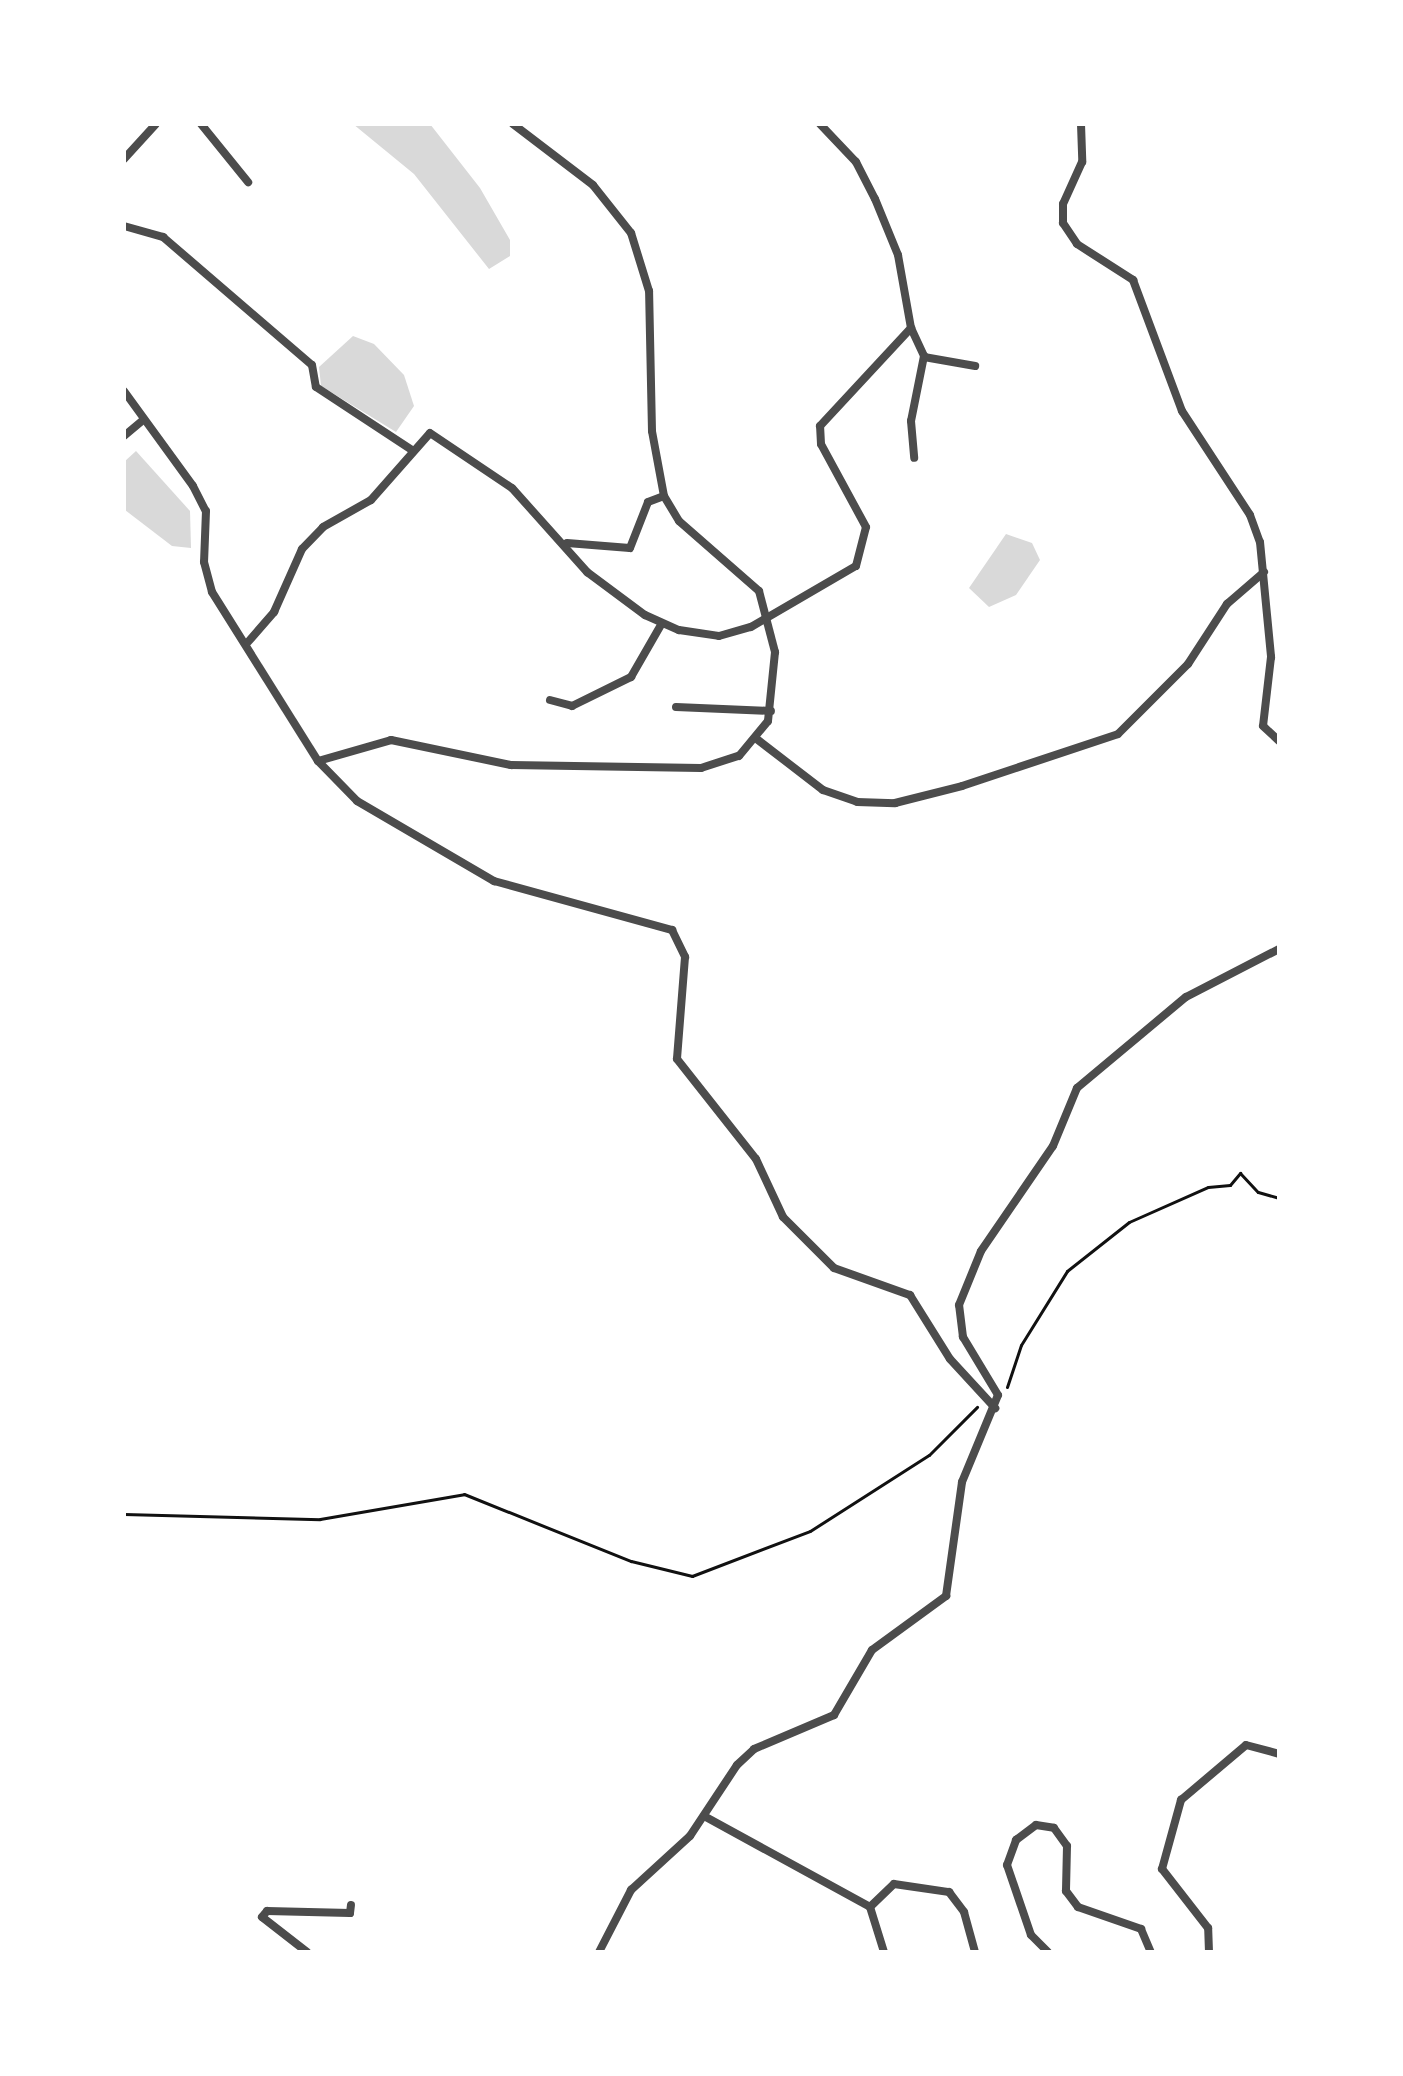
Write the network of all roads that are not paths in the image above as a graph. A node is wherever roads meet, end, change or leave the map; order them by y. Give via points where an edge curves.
1 (156, 124) edge
2 (201, 124) edge
3 (513, 124) edge
4 (820, 124) edge
5 (1081, 124) edge
6 (124, 159) edge
7 (248, 182) dead end
8 (124, 226) edge
9 (911, 328) junction
10 (924, 357) junction
11 (975, 366) dead end
12 (124, 391) edge
13 (142, 421) junction
14 (124, 436) edge
15 (412, 450) junction
16 (914, 458) dead end
17 (664, 496) junction
18 (567, 543) junction
19 (1264, 572) junction
20 (768, 613) junction
21 (662, 623) junction
22 (248, 642) junction
23 (550, 700) dead end
24 (676, 707) dead end
25 (771, 711) junction
26 (758, 740) junction
27 (1279, 741) edge
28 (318, 761) junction
29 (1279, 949) edge
30 (994, 1397) junction
31 (1279, 1754) edge
32 (704, 1816) junction
33 (351, 1905) dead end
34 (870, 1907) junction
35 (307, 1952) edge
36 (599, 1952) edge
37 (884, 1952) edge
38 (975, 1952) edge
39 (1048, 1952) edge
40 (1151, 1952) edge
41 (1209, 1952) edge

1 - 6 street
2 - 7 street
3 - 17 street via 611,203 641,256
4 - 9 street via 856,162 875,199 898,255
5 - 19 street via 1082,162 1063,204 1063,223 1077,244 1133,280 1182,411 1250,515
8 - 15 street via 163,237 312,365 316,387
9 - 10 street
9 - 20 street via 820,426 821,444 866,527 866,546 856,566
10 - 11 street
10 - 16 street via 911,421
12 - 13 street
13 - 14 street
13 - 22 street via 206,511 204,562 212,592
15 - 18 street via 430,433 446,437
15 - 22 street via 371,500 323,527 302,549 274,612
17 - 18 street via 648,502 630,548
17 - 20 street via 679,521 746,574
18 - 21 street via 587,572
19 - 26 street via 1227,604 1188,664 1118,734 990,777 895,803 857,802 823,790
19 - 27 street via 1271,657 1261,711 1263,726
20 - 21 street via 719,636
20 - 25 street via 775,652
21 - 23 street via 631,677 572,706
22 - 28 street
24 - 25 street
25 - 26 street
26 - 28 street via 722,765 701,768 524,766 391,740
28 - 30 street via 357,801 494,881 672,930 685,957 677,1059 756,1159 783,1217 834,1268 910,1295 950,1359
29 - 30 street via 1186,997 1077,1088 1053,1146 981,1251 959,1305 963,1337
30 - 32 street via 995,1408 962,1482 946,1596 872,1650 834,1715 754,1749
31 - 41 street via 1246,1745 1181,1800 1162,1869 1208,1928
32 - 34 street
32 - 36 street via 631,1890
33 - 35 street via 350,1913 267,1911 262,1917
34 - 37 street
34 - 38 street via 894,1884 949,1892 964,1912
39 - 40 street via 1031,1935 1007,1865 1016,1840 1036,1825 1054,1828 1067,1846 1066,1891 1078,1907 1141,1929

